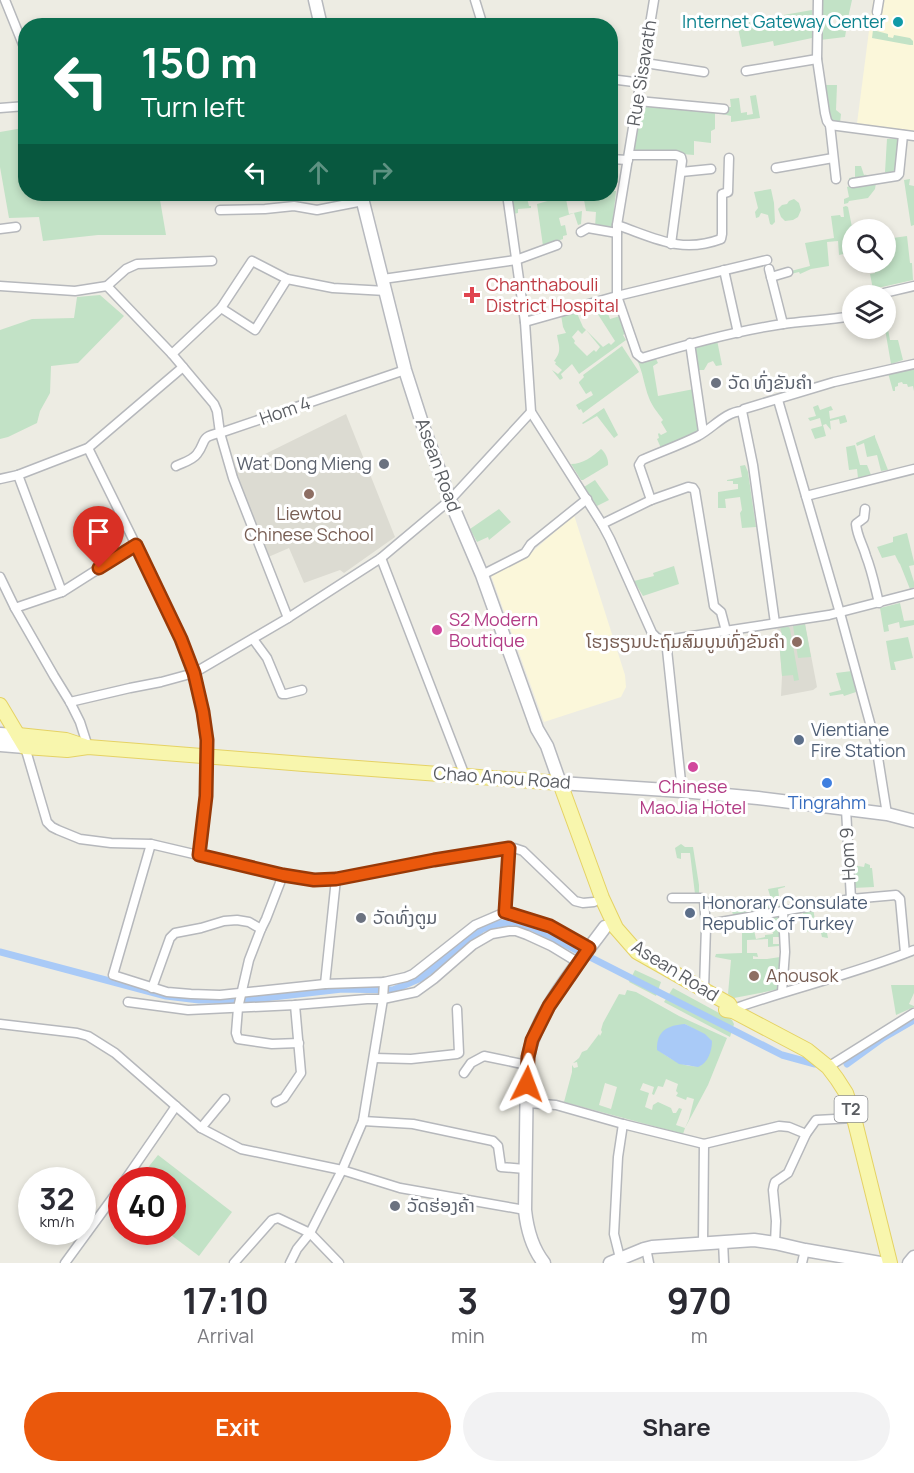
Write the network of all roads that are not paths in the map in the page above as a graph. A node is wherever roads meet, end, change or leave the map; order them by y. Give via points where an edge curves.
1 (5, 0) edge
2 (318, 0) edge
3 (475, 0) edge
4 (654, 0) edge
5 (818, 0) edge
6 (879, 0) edge
7 (877, 12) dead end
8 (320, 18) edge
9 (481, 18) edge
10 (18, 32) edge
11 (817, 59) junction
12 (645, 63) junction
13 (746, 71) dead end
14 (704, 72) dead end
15 (618, 80) edge
16 (642, 83) junction
17 (638, 101) junction
18 (18, 107) edge
19 (0, 108) edge
20 (724, 110) dead end
21 (830, 125) junction
22 (903, 135) junction
23 (914, 136) edge
24 (628, 158) junction
25 (729, 158) dead end
26 (833, 158) junction
27 (618, 159) edge
28 (776, 168) dead end
29 (711, 169) dead end
30 (681, 172) junction
31 (836, 179) dead end
32 (853, 183) dead end
33 (346, 201) edge
34 (363, 201) edge
35 (508, 201) edge
36 (220, 210) dead end
37 (16, 227) dead end
38 (0, 229) edge
39 (617, 229) junction
40 (581, 232) dead end
41 (672, 244) junction
42 (557, 245) dead end
43 (213, 261) dead end
44 (516, 261) junction
45 (769, 268) junction
46 (724, 270) junction
47 (788, 272) dead end
48 (286, 279) junction
49 (385, 285) junction
50 (0, 286) edge
51 (107, 286) junction
52 (914, 286) edge
53 (896, 290) edge
54 (617, 296) junction
55 (221, 308) junction
56 (842, 317) edge
57 (525, 322) junction
58 (783, 324) junction
59 (738, 333) junction
60 (690, 343) junction
61 (172, 354) junction
62 (914, 364) edge
63 (183, 367) junction
64 (405, 370) junction
65 (778, 400) junction
66 (742, 411) junction
67 (531, 412) junction
68 (703, 432) junction
69 (220, 433) junction
70 (88, 448) junction
71 (176, 466) dead end
72 (914, 469) edge
73 (18, 475) junction
74 (0, 479) edge
75 (806, 496) junction
76 (587, 499) junction
77 (450, 500) junction
78 (651, 500) junction
79 (866, 509) dead end
80 (602, 524) junction
81 (136, 545) junction
82 (381, 558) junction
83 (482, 575) junction
84 (0, 578) edge
85 (62, 592) junction
86 (914, 593) edge
87 (879, 603) junction
88 (15, 608) junction
89 (840, 613) junction
90 (288, 618) junction
91 (775, 623) junction
92 (726, 631) junction
93 (253, 639) junction
94 (666, 640) junction
95 (194, 673) junction
96 (302, 690) dead end
97 (70, 702) junction
98 (0, 705) edge
99 (0, 734) edge
100 (21, 741) junction
101 (0, 745) edge
102 (88, 747) junction
103 (206, 757) junction
104 (465, 776) junction
105 (555, 782) junction
106 (682, 791) junction
107 (846, 809) junction
108 (887, 814) junction
109 (914, 821) edge
110 (151, 844) junction
111 (509, 848) junction
112 (199, 855) junction
113 (283, 875) junction
114 (336, 879) junction
115 (672, 898) dead end
116 (850, 899) junction
117 (594, 902) junction
118 (505, 912) junction
119 (783, 912) junction
120 (605, 927) junction
121 (706, 927) junction
122 (261, 929) junction
123 (910, 952) edge
124 (584, 955) junction
125 (384, 982) junction
126 (326, 984) junction
127 (152, 988) junction
128 (704, 989) junction
129 (782, 992) junction
130 (383, 999) junction
131 (240, 1001) junction
132 (128, 1002) dead end
133 (295, 1005) junction
134 (458, 1009) dead end
135 (733, 1011) junction
136 (914, 1013) edge
137 (0, 1024) edge
138 (299, 1043) junction
139 (374, 1058) junction
140 (527, 1065) junction
141 (828, 1067) junction
142 (464, 1073) dead end
143 (225, 1099) dead end
144 (276, 1102) dead end
145 (526, 1103) junction
146 (176, 1106) junction
147 (854, 1118) junction
148 (363, 1121) junction
149 (623, 1124) junction
150 (201, 1128) junction
151 (806, 1134) junction
152 (704, 1144) junction
153 (134, 1167) edge
154 (525, 1169) junction
155 (342, 1170) junction
156 (108, 1204) edge
157 (525, 1210) junction
158 (310, 1233) junction
159 (723, 1241) junction
160 (704, 1243) junction
161 (775, 1243) junction
162 (646, 1248) junction
163 (805, 1250) junction
164 (914, 1257) edge
165 (615, 1261) edge
166 (65, 1263) edge
167 (234, 1263) edge
168 (290, 1263) edge
169 (339, 1263) edge
170 (544, 1263) edge
171 (649, 1263) edge
172 (724, 1263) edge
173 (802, 1263) edge
174 (880, 1263) edge
175 (890, 1263) edge
176 (909, 1263) edge

1 - 10 street
2 - 8 street
3 - 9 street
4 - 12 street, Rue Sisavath
5 - 11 street
6 - 7 street
11 - 13 street
11 - 21 street
12 - 14 street
12 - 16 street, Rue Sisavath
15 - 16 street
16 - 17 street, Rue Sisavath
17 - 20 street
17 - 24 street, Rue Sisavath
18 - 19 street
21 - 22 street
21 - 26 street
22 - 23 street
22 - 32 street via 897,176
24 - 27 street
24 - 30 street via 676,155 681,157
24 - 39 street, Rue Sisavath
25 - 41 street via 728,192 722,194 721,239 690,246
26 - 28 street
26 - 31 street
29 - 30 street
30 - 41 street
33 - 36 street via 316,210 294,206
34 - 49 street, Asean Road / T2
35 - 44 street
37 - 38 street
39 - 40 street via 588,228
39 - 41 street
39 - 54 street, Rue Sisavath
42 - 44 street
43 - 51 street via 137,264 126,268
44 - 49 street
44 - 57 street
45 - 46 street
45 - 47 street
45 - 58 street
46 - 54 street
46 - 59 street
48 - 49 street via 333,288
48 - 55 street via 252,261
48 - 55 street via 255,330
49 - 64 street, Asean Road / T2
50 - 51 street via 75,291
51 - 61 street
52 - 53 street
54 - 57 street
54 - 60 street, Rue Sisavath via 642,358
55 - 61 street
56 - 58 street
57 - 67 street
58 - 59 street
59 - 60 street
60 - 68 street
61 - 63 street
62 - 65 street via 834,382
63 - 69 street via 214,404
63 - 70 street
64 - 69 street, Hom 4
64 - 77 street, Asean Road / T2
65 - 66 street
65 - 75 street
66 - 68 street via 726,416
66 - 91 street
67 - 76 street
67 - 77 street
68 - 78 street via 640,462
69 - 71 street, Hom 4 via 206,437 195,457
69 - 90 street via 236,488
70 - 73 street
70 - 81 street
72 - 75 street
73 - 74 street
73 - 85 street
75 - 89 street
76 - 80 street
76 - 83 street via 525,553
77 - 82 street
77 - 83 street, Asean Road / T2
78 - 80 street
78 - 92 street via 693,488 714,606 721,612
79 - 87 street via 856,527
80 - 94 street via 652,633
81 - 85 street
81 - 95 street
82 - 90 street
82 - 104 street
83 - 105 street, Asean Road / T2 via 537,729 540,749
84 - 88 street
85 - 88 street
86 - 87 street
87 - 89 street
88 - 97 street
89 - 91 street
89 - 108 street via 876,745
90 - 93 street
91 - 92 street
92 - 94 street
93 - 95 street
93 - 96 street via 267,658 282,694
94 - 106 street
95 - 97 street
95 - 103 street via 207,740
97 - 102 street
98 - 100 main road
99 - 100 street, Chao Anou Road
100 - 101 street, Chao Anou Road
100 - 102 main road, Chao Anou Road via 66,740
100 - 110 street via 52,827 80,838
102 - 103 main road, Chao Anou Road
103 - 104 main road, Chao Anou Road
103 - 112 street
104 - 105 main road, Chao Anou Road
105 - 106 street, Chao Anou Road
105 - 117 main road, Asean Road / T2
105 - 128 main road, Asean Road / T2 via 616,928 637,952
106 - 107 street, Chao Anou Road
107 - 108 street, Chao Anou Road
107 - 116 street, Hom 9
108 - 109 street, Chao Anou Road
110 - 112 street
110 - 127 street via 113,975
111 - 114 street
111 - 117 street via 523,851 575,902
111 - 118 street
112 - 113 street
113 - 114 street
113 - 122 street
114 - 126 street
115 - 121 street via 704,900
116 - 119 street
116 - 123 street via 898,897
117 - 120 main road, Asean Road / T2
118 - 124 street via 550,926
118 - 125 street via 475,925 413,974
119 - 121 street
119 - 129 street
120 - 124 street
120 - 135 main road, Asean Road / T2 via 633,960 724,1010
121 - 128 street
122 - 127 street via 237,920 175,933
122 - 131 street
123 - 129 street
124 - 130 street via 516,931 499,932 473,945 416,992
124 - 140 street via 549,1006 532,1040
125 - 126 street
125 - 130 street
126 - 131 street
127 - 131 street via 220,995
128 - 135 main road, Asean Road / T2 via 729,1004
129 - 135 street
130 - 133 street
130 - 139 street
131 - 132 street via 188,1010
131 - 133 street
131 - 138 street via 238,1039
133 - 138 street
134 - 139 street via 456,1055
135 - 141 main road, Asean Road / T2 via 807,1050
136 - 141 street
137 - 146 street via 88,1036 115,1053
138 - 144 street via 300,1075 284,1098
139 - 148 street
140 - 142 street via 484,1056 471,1063
140 - 145 street
141 - 147 main road, Asean Road / T2 via 846,1093
143 - 150 street
145 - 149 street via 556,1105
145 - 154 street
146 - 150 street
146 - 153 street
147 - 151 street via 816,1120
147 - 175 main road, Asean Road / T2
148 - 154 street via 413,1124 493,1141 498,1146 501,1167
148 - 155 street
149 - 152 street
149 - 165 street via 618,1157
150 - 155 street via 241,1149
151 - 152 street via 779,1126
151 - 161 street via 788,1173 774,1185
152 - 160 street
154 - 157 street
155 - 157 street via 400,1188
155 - 158 street
156 - 166 street
157 - 170 street via 531,1239
158 - 167 street via 278,1218 272,1220
158 - 168 street
158 - 169 street
159 - 160 street
159 - 161 street
159 - 172 street
160 - 162 street
161 - 163 street
162 - 165 street
162 - 171 street
163 - 173 street
163 - 174 street
164 - 176 street

